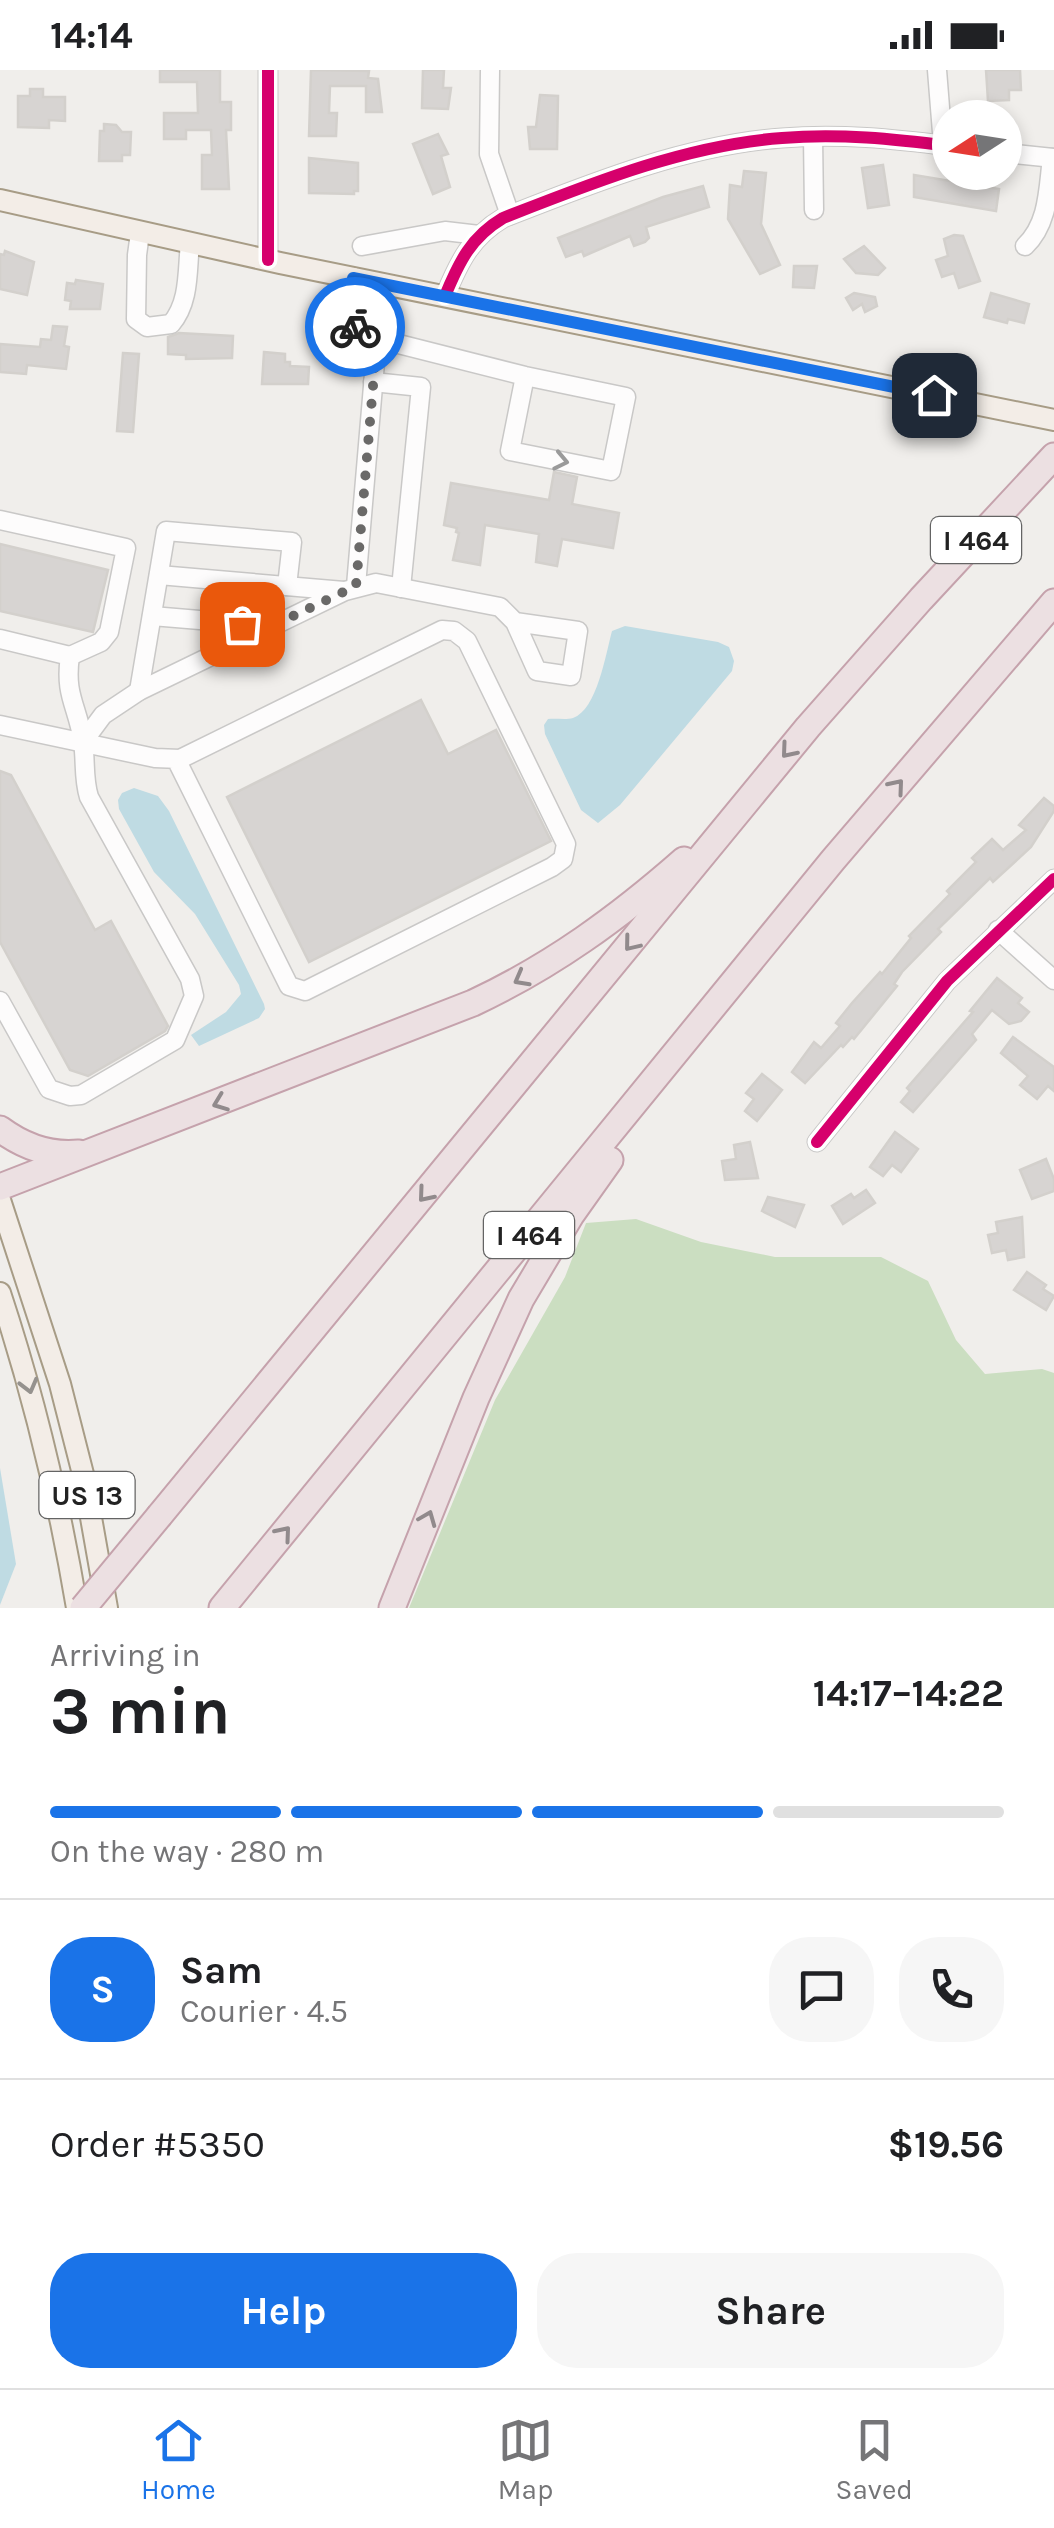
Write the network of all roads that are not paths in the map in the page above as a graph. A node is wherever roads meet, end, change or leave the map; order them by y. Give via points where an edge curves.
1 (268, 70) edge
2 (490, 70) edge
3 (938, 70) edge
4 (941, 100) edge
5 (812, 136) junction
6 (932, 144) edge
7 (1022, 155) edge
8 (1053, 158) edge
9 (0, 200) edge
10 (814, 210) dead end
11 (510, 215) junction
12 (140, 233) junction
13 (480, 234) junction
14 (190, 244) junction
15 (362, 246) dead end
16 (1025, 246) dead end
17 (268, 260) junction
18 (353, 278) junction
19 (445, 296) junction
20 (377, 339) junction
21 (525, 376) junction
22 (373, 382) junction
23 (1050, 419) edge
24 (1054, 456) edge
25 (0, 520) edge
26 (159, 575) junction
27 (287, 586) junction
28 (350, 588) junction
29 (401, 588) junction
30 (1054, 602) edge
31 (152, 616) junction
32 (515, 622) dead end
33 (272, 626) junction
34 (0, 639) edge
35 (70, 656) junction
36 (139, 691) junction
37 (0, 725) edge
38 (84, 742) junction
39 (176, 760) junction
40 (736, 814) junction
41 (833, 860) junction
42 (1054, 880) edge
43 (998, 930) junction
44 (1054, 980) edge
45 (0, 1001) edge
46 (0, 1129) edge
47 (817, 1142) dead end
48 (94, 1151) junction
49 (0, 1188) edge
50 (0, 1200) edge
51 (0, 1293) edge
52 (80, 1608) edge
53 (107, 1608) edge
54 (222, 1608) edge
55 (392, 1608) edge

1 - 17 street
2 - 11 street via 490,154
3 - 4 street
5 - 6 street
5 - 10 street
5 - 11 street via 704,150
7 - 8 street
8 - 16 street via 1044,215
9 - 12 main road
11 - 13 street
12 - 14 main road
12 - 14 street via 134,305 146,328 179,316
13 - 15 street via 445,231
13 - 19 street
14 - 17 main road
17 - 18 main road
18 - 19 main road
18 - 20 street via 355,327
19 - 23 main road
20 - 21 street
20 - 22 street
21 -> 21 street via 510,450 612,472 626,397
22 - 28 street
22 - 29 street via 421,387
24 -> 40 highway, I 464 via 921,598
25 - 35 street via 126,548 109,632
26 - 27 street
26 - 27 street via 166,531 292,542
26 - 31 street
27 - 28 street
28 - 29 street
28 - 33 street
29 - 32 street via 488,603
41 -> 30 highway, I 464
31 - 33 street
31 - 36 street
33 - 36 street
34 - 35 street
35 - 38 street via 68,690
36 - 38 street via 103,715
37 - 38 street
38 - 39 street
38 - 45 street via 89,797 194,996 175,1040 70,1096 49,1090
39 - 39 street via 295,990 563,860 566,844 467,641 454,631 442,630
40 -> 48 highway via 592,936 513,984
40 -> 52 highway, I 464, bridge
54 -> 41 highway, I 464
55 -> 41 highway via 502,1336 538,1268 607,1164
42 - 43 street
43 - 44 street
43 - 47 street via 947,981
46 - 48 highway via 48,1152
48 - 49 highway
50 - 53 main road, US 13 via 60,1384
51 -> 52 main road, US 13 via 53,1480

